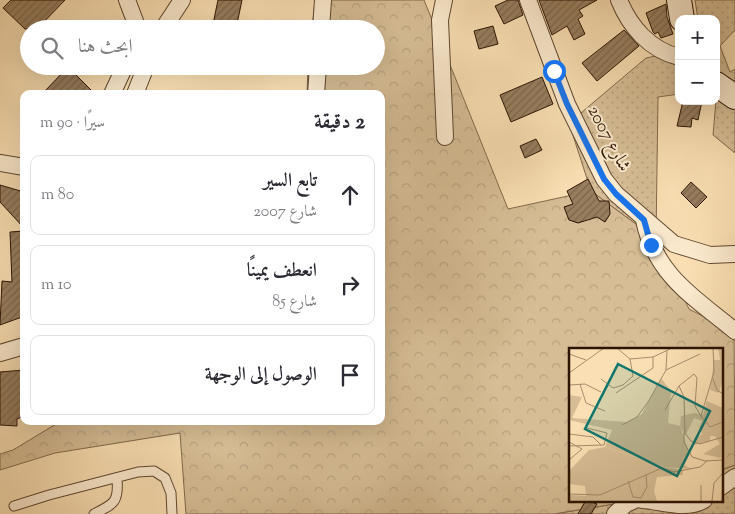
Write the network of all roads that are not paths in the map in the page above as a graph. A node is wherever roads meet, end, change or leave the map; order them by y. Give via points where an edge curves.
1 (127, 0) edge
2 (182, 0) edge
3 (322, 0) edge
4 (444, 0) edge
5 (528, 0) edge
6 (619, 0) edge
7 (679, 0) edge
8 (681, 15) edge
9 (135, 20) edge
10 (169, 20) edge
11 (321, 20) edge
12 (675, 55) edge
13 (121, 75) edge
14 (142, 75) edge
15 (317, 75) edge
16 (720, 87) edge
17 (114, 90) edge
18 (137, 90) edge
19 (316, 90) edge
20 (735, 97) edge
21 (445, 137) dead end
22 (0, 163) edge
23 (20, 166) edge
24 (644, 220) junction
25 (735, 254) edge
26 (735, 330) edge
27 (20, 347) edge
28 (0, 353) edge
29 (735, 477) edge
30 (116, 479) junction
31 (722, 486) edge
32 (631, 502) edge
33 (656, 502) edge
34 (697, 502) edge
35 (14, 506) dead end
36 (94, 514) edge
37 (172, 514) edge
38 (615, 514) edge

1 - 9 street
2 - 10 street
3 - 11 street
4 - 21 street via 440,20
5 - 24 street, شارع 2007 via 567,104 604,179
6 - 12 street via 626,16 652,46
7 - 8 main road
13 - 17 street
14 - 18 street
15 - 19 street
16 - 20 main road
22 - 23 street
24 - 25 street, شارع 2007 via 674,244 693,251 724,256
24 - 26 street via 651,245 670,276
27 - 28 street
29 - 31 street
30 - 35 lane
30 - 36 lane via 118,495 111,506
30 - 37 lane via 154,471 165,478 171,493
32 - 38 street
33 - 34 street via 677,505

